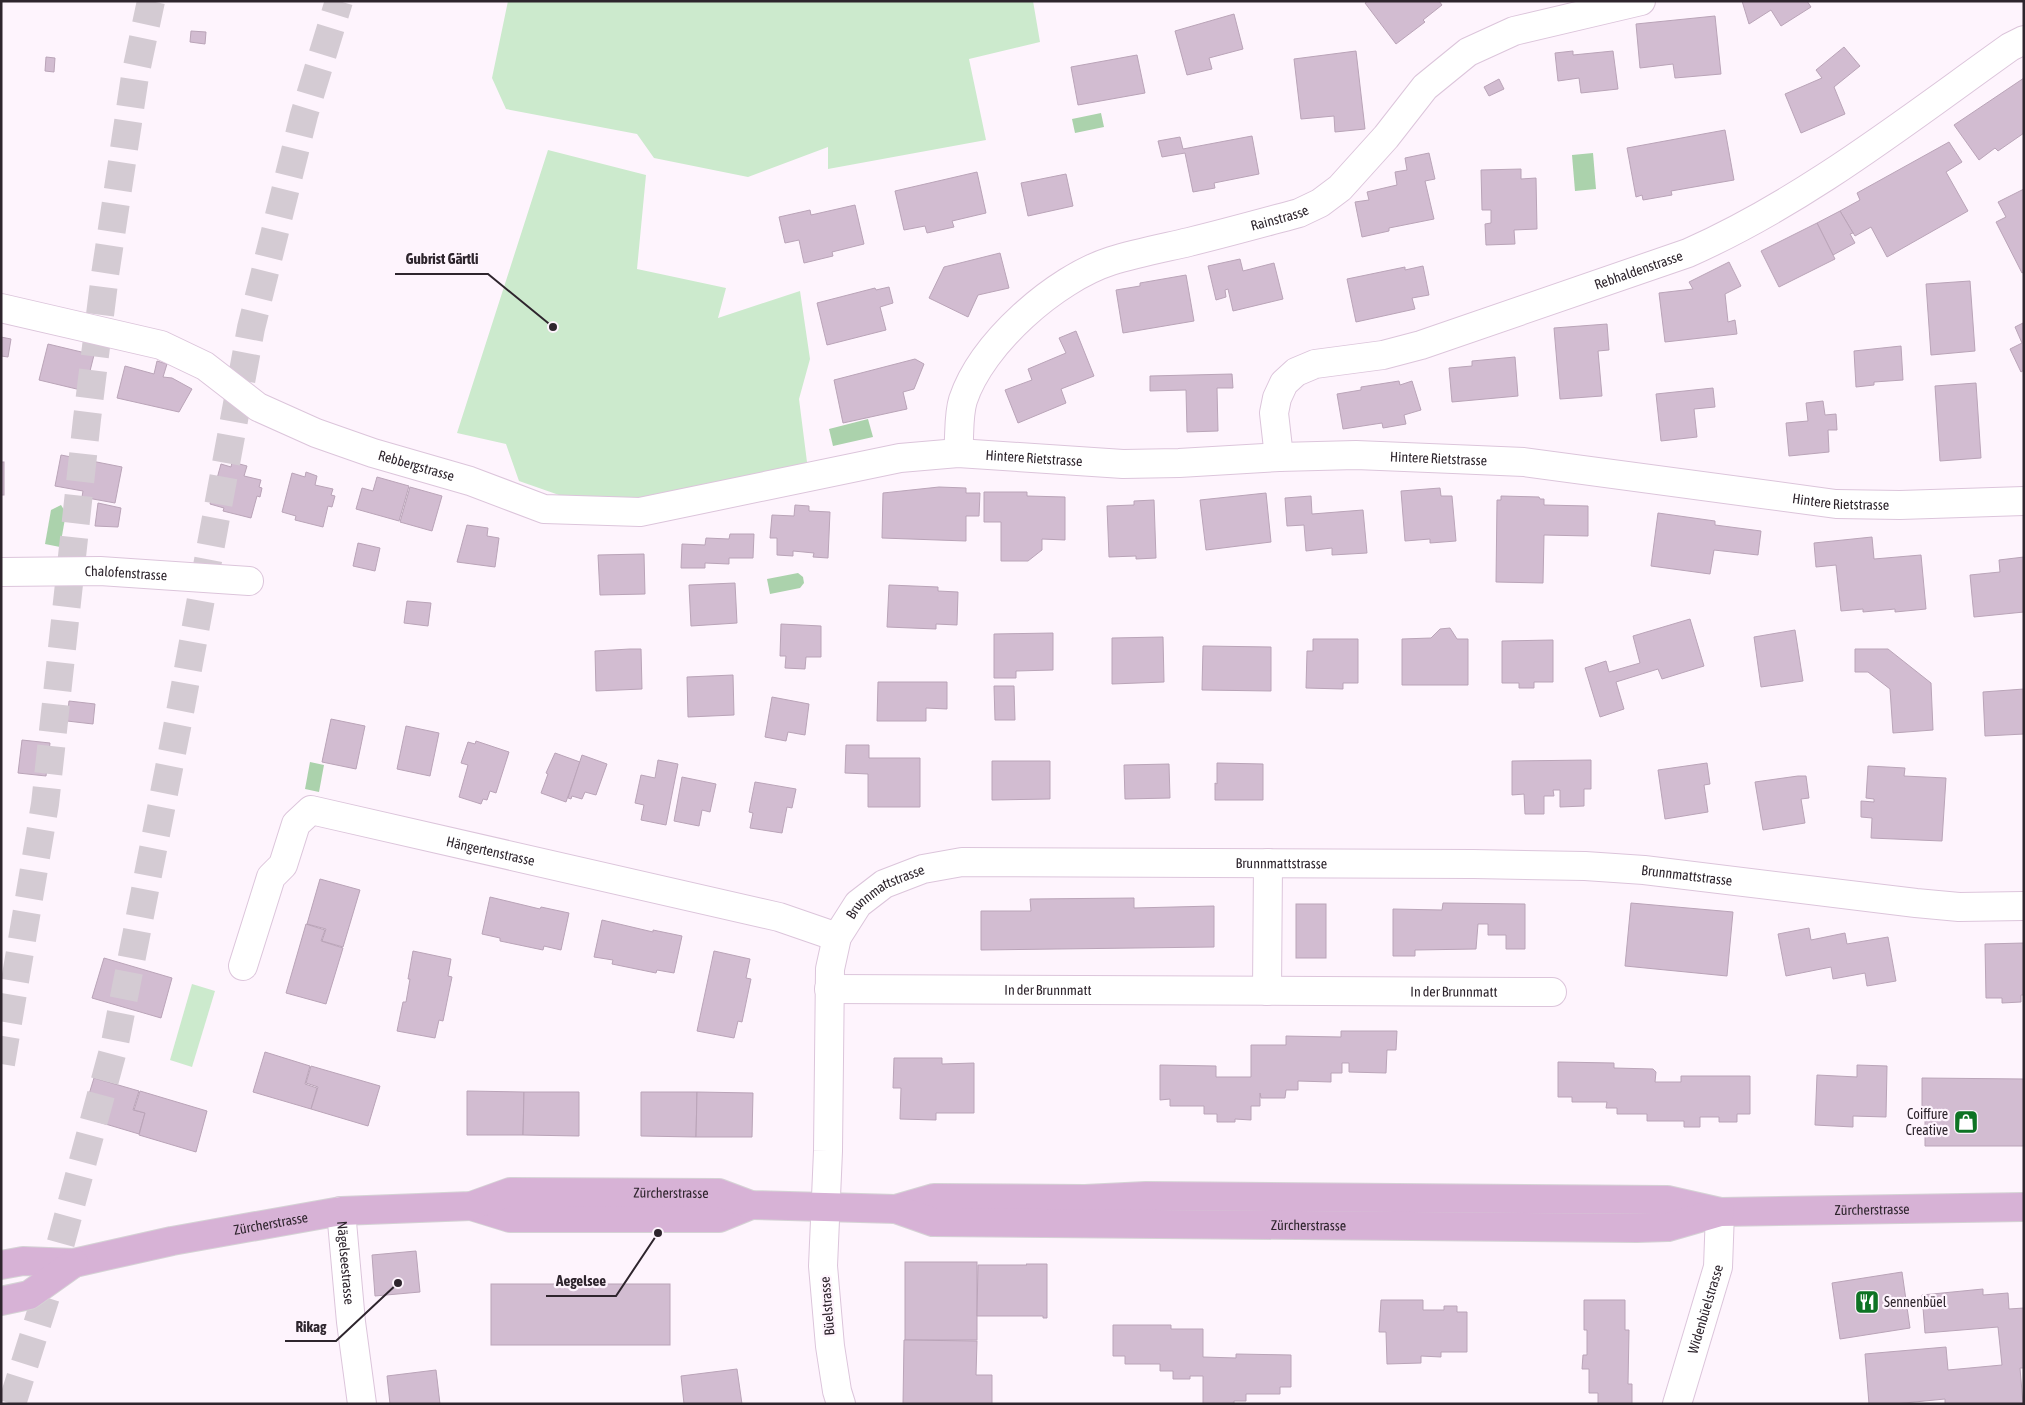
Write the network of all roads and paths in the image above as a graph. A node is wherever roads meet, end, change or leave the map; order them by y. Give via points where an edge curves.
1 (1641, 1) edge
2 (2024, 40) edge
3 (1, 308) edge
4 (958, 453) junction
5 (1279, 456) junction
6 (852, 468) joint
7 (2024, 501) edge
8 (1, 572) edge
9 (249, 581) dead end
10 (1268, 863) junction
11 (2024, 906) edge
12 (837, 937) junction
13 (243, 966) dead end
14 (829, 990) junction
15 (1267, 991) junction
16 (1552, 992) dead end
17 (824, 1207) junction
18 (2024, 1207) edge
19 (341, 1211) junction
20 (1720, 1212) junction
21 (74, 1263) junction
22 (1, 1265) edge
23 (1, 1301) edge
24 (362, 1404) edge
25 (841, 1404) edge
26 (1677, 1404) edge

1 - 4 street, Rainstrasse via 1514,31 1468,52 1425,87 1358,169 1320,203 1289,215 1110,261 1047,295 1007,331 979,368 963,402
2 - 5 street, Rebhaldenstrasse via 1796,196 1688,253 1421,345 1383,355 1314,364 1296,372 1284,382 1277,398 1274,413
3 - 6 street, Rebbergstrasse via 162,345 205,366 258,407 316,433 470,481 544,509 640,512
4 - 5 street, Hintere Rietstrasse via 1122,464
4 - 6 street, Hintere Rietstrasse via 900,458
5 - 7 street, Hintere Rietstrasse via 1356,455 1524,462 1836,504 1900,506
8 - 9 street, Chalofenstrasse via 100,571
10 - 11 street, Brunnmattstrasse via 1585,866 1959,907
10 - 12 street, Brunnmattstrasse via 962,862 923,868 884,884 858,904
10 - 15 street
12 - 13 street, Hängertenstrasse via 770,914 311,810 296,824 283,865 271,876
12 - 14 street, Brunnmattstrasse
14 - 15 street, In der Brunnmatt
14 - 17 street, Brunnmattstrasse via 828,1151
15 - 16 street, In der Brunnmatt
17 - 19 main road, Zürcherstrasse via 751,1205 719,1193 510,1192 471,1206
17 - 20 main road, Zürcherstrasse via 896,1209 934,1222 1637,1228 1668,1227
17 - 25 street, Büelstrasse via 823,1266 830,1346
18 - 20 main road, Zürcherstrasse
19 - 21 main road, Zürcherstrasse via 172,1240
19 - 24 street, Nägelseestrasse
20 - 26 street, Widenbüelstrasse via 1718,1267
21 - 22 main road, Zürcherstrasse via 23,1261
21 - 23 main road, Zürcherstrasse via 29,1295

